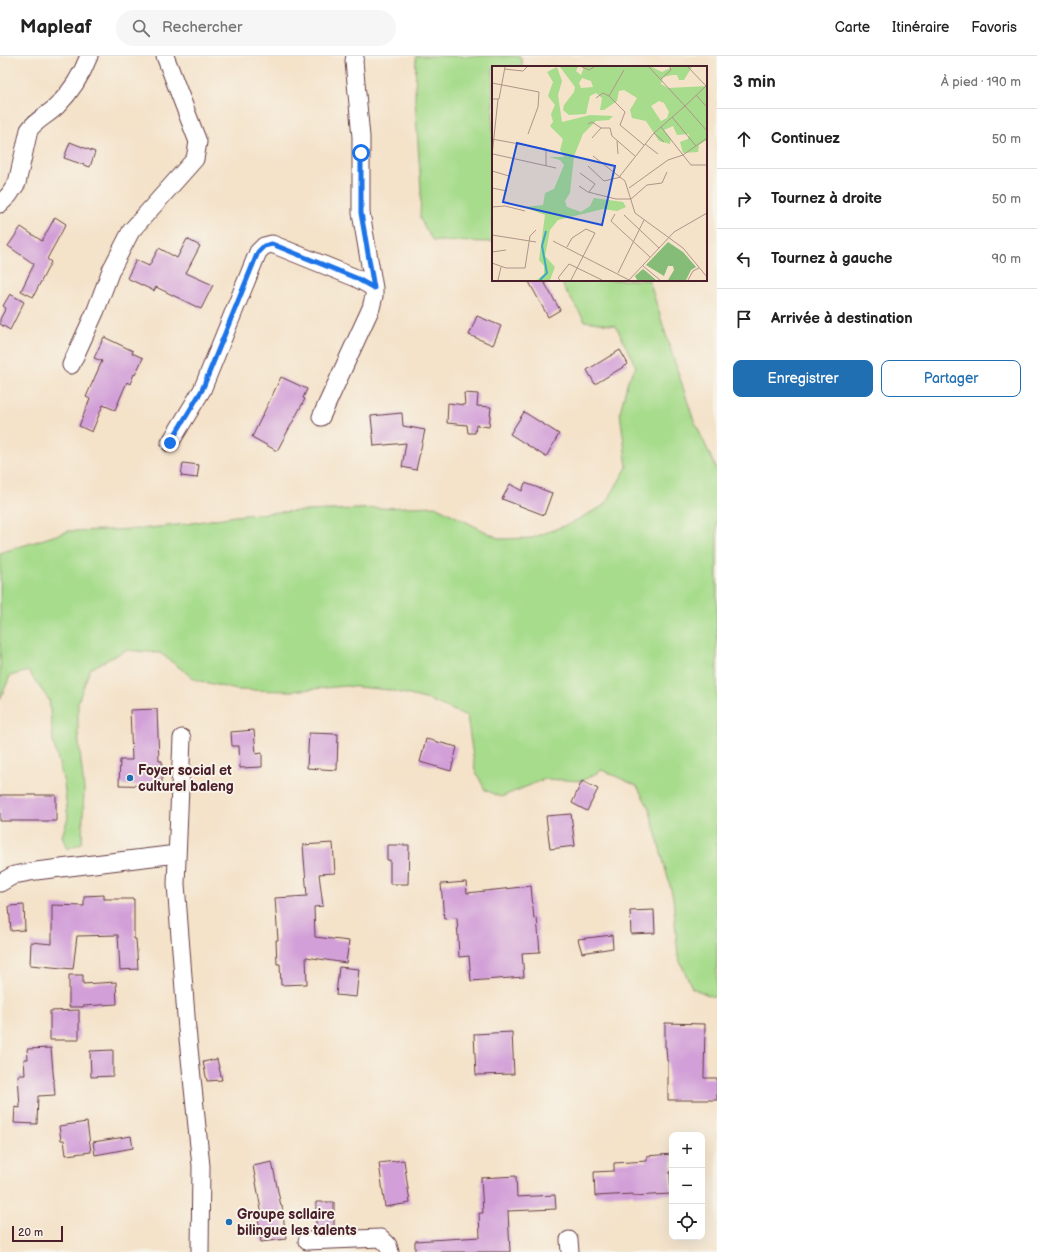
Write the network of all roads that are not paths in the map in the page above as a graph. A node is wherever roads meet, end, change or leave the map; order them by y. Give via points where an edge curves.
1 (89, 56) edge
2 (165, 56) edge
3 (355, 56) edge
4 (0, 204) edge
5 (374, 288) junction
6 (72, 365) dead end
7 (321, 417) dead end
8 (170, 443) dead end
9 (182, 738) dead end
10 (177, 854) junction
11 (0, 883) edge
12 (307, 1241) dead end
13 (200, 1252) edge
14 (390, 1252) edge

1 - 4 street via 75,85 57,106 32,125 17,183
2 - 6 street via 198,142 195,159 131,231 111,270
3 - 5 street via 361,138 361,213
5 - 7 street via 371,308
5 - 8 street via 356,278 272,244 264,246 258,252 202,390
9 - 10 street
10 - 11 street via 36,871 14,875
10 - 13 street via 176,884 187,1029 201,1166
12 - 14 street via 381,1238 388,1245

